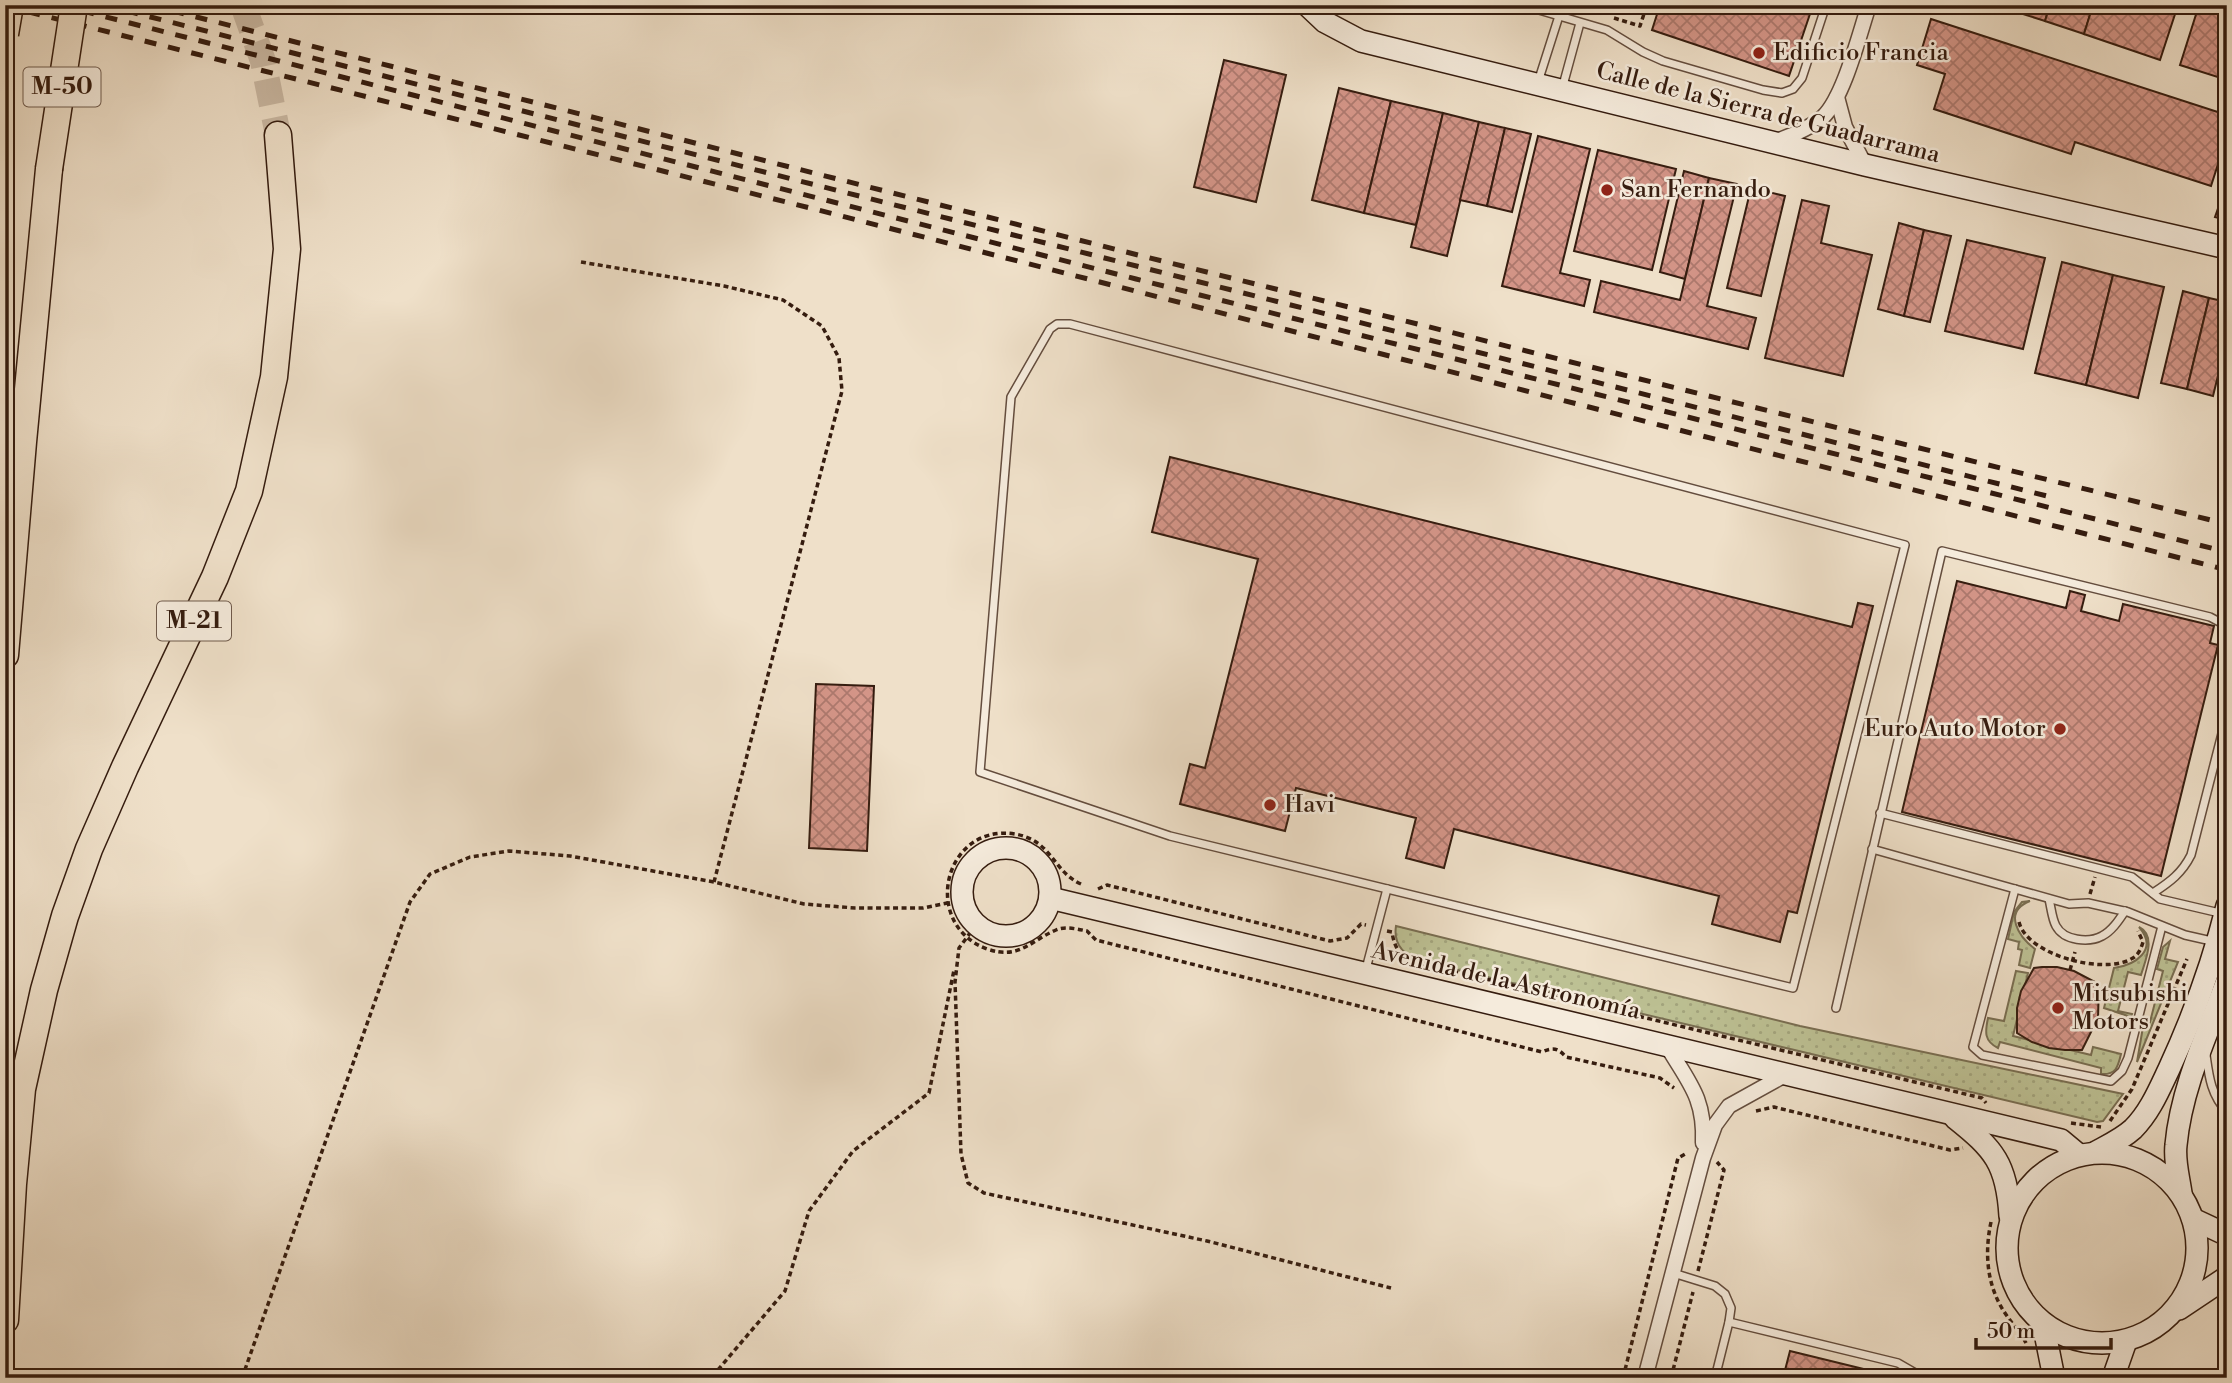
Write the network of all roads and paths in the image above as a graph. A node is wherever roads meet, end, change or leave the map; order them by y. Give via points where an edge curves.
1 (10, 5) edge
2 (74, 5) edge
3 (1307, 5) edge
4 (1522, 5) edge
5 (1647, 5) edge
6 (1826, 5) edge
7 (1869, 5) edge
8 (1559, 16) junction
9 (1580, 23) junction
10 (1640, 26) dead end
11 (5, 34) edge
12 (1537, 84) junction
13 (1562, 90) junction
14 (1837, 97) junction
15 (278, 135) tunnel mouth
16 (1774, 142) junction
17 (1865, 165) junction
18 (49, 169) junction
19 (2227, 248) edge
20 (581, 262) dead end
21 (5, 435) edge
22 (2227, 626) edge
23 (5, 655) edge
24 (2227, 714) edge
25 (1880, 813) junction
26 (1871, 849) junction
27 (714, 882) junction
28 (1387, 889) junction
29 (2015, 889) junction
30 (2153, 893) junction
31 (1050, 898) junction
32 (2049, 898) junction
33 (954, 901) junction
34 (2226, 910) edge
35 (2125, 911) junction
36 (1361, 924) dead end
37 (2162, 926) junction
38 (972, 931) junction
39 (1392, 932) dead end
40 (2216, 943) junction
41 (959, 948) junction
42 (1365, 974) junction
43 (2227, 981) edge
44 (1836, 1008) dead end
45 (2204, 1040) junction
46 (1667, 1046) junction
47 (1785, 1075) junction
48 (1681, 1096) dead end
49 (1987, 1105) dead end
50 (2227, 1112) edge
51 (1749, 1114) dead end
52 (1950, 1114) junction
53 (1689, 1143) dead end
54 (1973, 1151) dead end
55 (1719, 1153) dead end
56 (2088, 1153) junction
57 (1703, 1158) junction
58 (2181, 1194) junction
59 (2001, 1218) junction
60 (2193, 1219) junction
61 (2227, 1235) edge
62 (1672, 1272) junction
63 (2227, 1278) edge
64 (1696, 1279) junction
65 (1391, 1288) dead end
66 (2171, 1314) junction
67 (5, 1320) edge
68 (1729, 1322) junction
69 (2043, 1323) junction
70 (2126, 1340) junction
71 (2030, 1351) dead end
72 (242, 1378) edge
73 (716, 1378) edge
74 (1622, 1378) edge
75 (1645, 1378) edge
76 (1671, 1378) edge
77 (1714, 1378) edge
78 (1924, 1378) edge
79 (2054, 1378) edge
80 (2113, 1378) edge

1 - 11 highway, bridge
2 - 18 highway, M-50, bridge
3 - 12 street, Calle de la Sierra de Guadarrama via 1325,22 1361,41
4 - 8 lane
5 - 10 path
6 - 9 lane via 1802,78 1782,93 1663,61 1606,30
7 - 14 street
8 - 9 lane
8 - 12 lane
9 - 13 lane
12 - 13 street, Calle de la Sierra de Guadarrama
13 - 16 street, Calle de la Sierra de Guadarrama
14 - 16 street via 1823,117
14 - 17 street via 1845,127
15 - 67 highway, M-21 via 287,249 274,377 249,491 215,577 89,849 65,916 22,1089
16 - 17 street, Calle de la Sierra de Guadarrama
17 - 19 street, Calle de la Sierra de Guadarrama
18 - 21 highway
18 - 23 highway, M-50
20 - 27 path via 783,300 822,326 839,358 842,391
22 - 25 lane via 1942,551
24 - 30 lane via 2191,855 2173,880
25 - 26 lane
25 - 30 lane via 2132,877
26 - 29 lane
26 - 44 lane
27 - 33 path via 804,904 923,908
27 - 72 path via 570,856 509,851 470,857 430,874 410,902
28 - 28 lane via 1793,988 1905,545 1057,324 1011,397 980,772 1170,836
28 - 42 lane
29 - 32 lane
29 - 37 lane via 1973,1047 1982,1055 2111,1081 2127,1058
30 - 34 lane via 2160,899
31 - 33 street via 1050,885 1039,863 1018,849 1005,848 981,855 972,864
31 - 38 street via 1043,916 1021,933 1002,936
31 - 42 street, Avenida de la Astronomía
32 - 35 lane
32 - 35 lane via 2057,927 2078,939 2104,936
33 - 36 path via 948,884 964,850 985,837 1013,834 1039,844 1069,878 1098,889 1107,885 1330,941 1347,939
33 - 38 street via 967,913
33 - 38 path via 951,916
34 - 40 street
35 - 37 lane
37 - 40 lane
38 - 41 path
38 - 48 path via 986,948 1002,953 1031,945 1063,928 1087,931 1096,940 1123,947 1542,1052 1560,1050 1566,1057 1660,1078
39 - 49 path via 1398,952 1412,962 1555,995 1558,1003 1579,1002 1969,1094
40 - 56 street via 2186,1033 2152,1105 2134,1128
41 - 65 path via 955,982 961,1142 968,1183 984,1193 1207,1241
41 - 73 path via 929,1093 853,1152 809,1211 785,1291 717,1371
42 - 46 street, Avenida de la Astronomía
43 - 45 street
45 - 50 lane via 2211,1086
45 - 58 street via 2175,1148
46 - 47 street, Avenida de la Astronomía
46 - 57 street via 1699,1098
47 - 52 street, Avenida de la Astronomía
47 - 57 street via 1729,1106 1715,1125
51 - 54 path via 1774,1107 1950,1150
52 - 56 street, Avenida de la Astronomía via 2061,1140
52 - 59 street, Avenida de la Astronomía via 1982,1140 1999,1162 2009,1190
53 - 74 path via 1687,1153 1678,1158
55 - 64 path via 1716,1163 1724,1170
56 - 58 street via 2129,1156 2158,1170
56 - 59 street via 2041,1173
57 - 62 street
58 - 60 street
59 - 69 street via 2009,1272 2019,1295
59 - 71 path via 1987,1250 1992,1287
60 - 61 street
60 - 66 street via 2198,1253 2190,1286
62 - 64 lane
62 - 75 street
63 - 66 street
64 - 68 lane via 1725,1294 1731,1308
64 - 76 path
66 - 70 street
68 - 77 lane
68 - 78 lane via 1898,1363
69 - 70 street via 2068,1337 2094,1343
69 - 79 street
70 - 80 street

